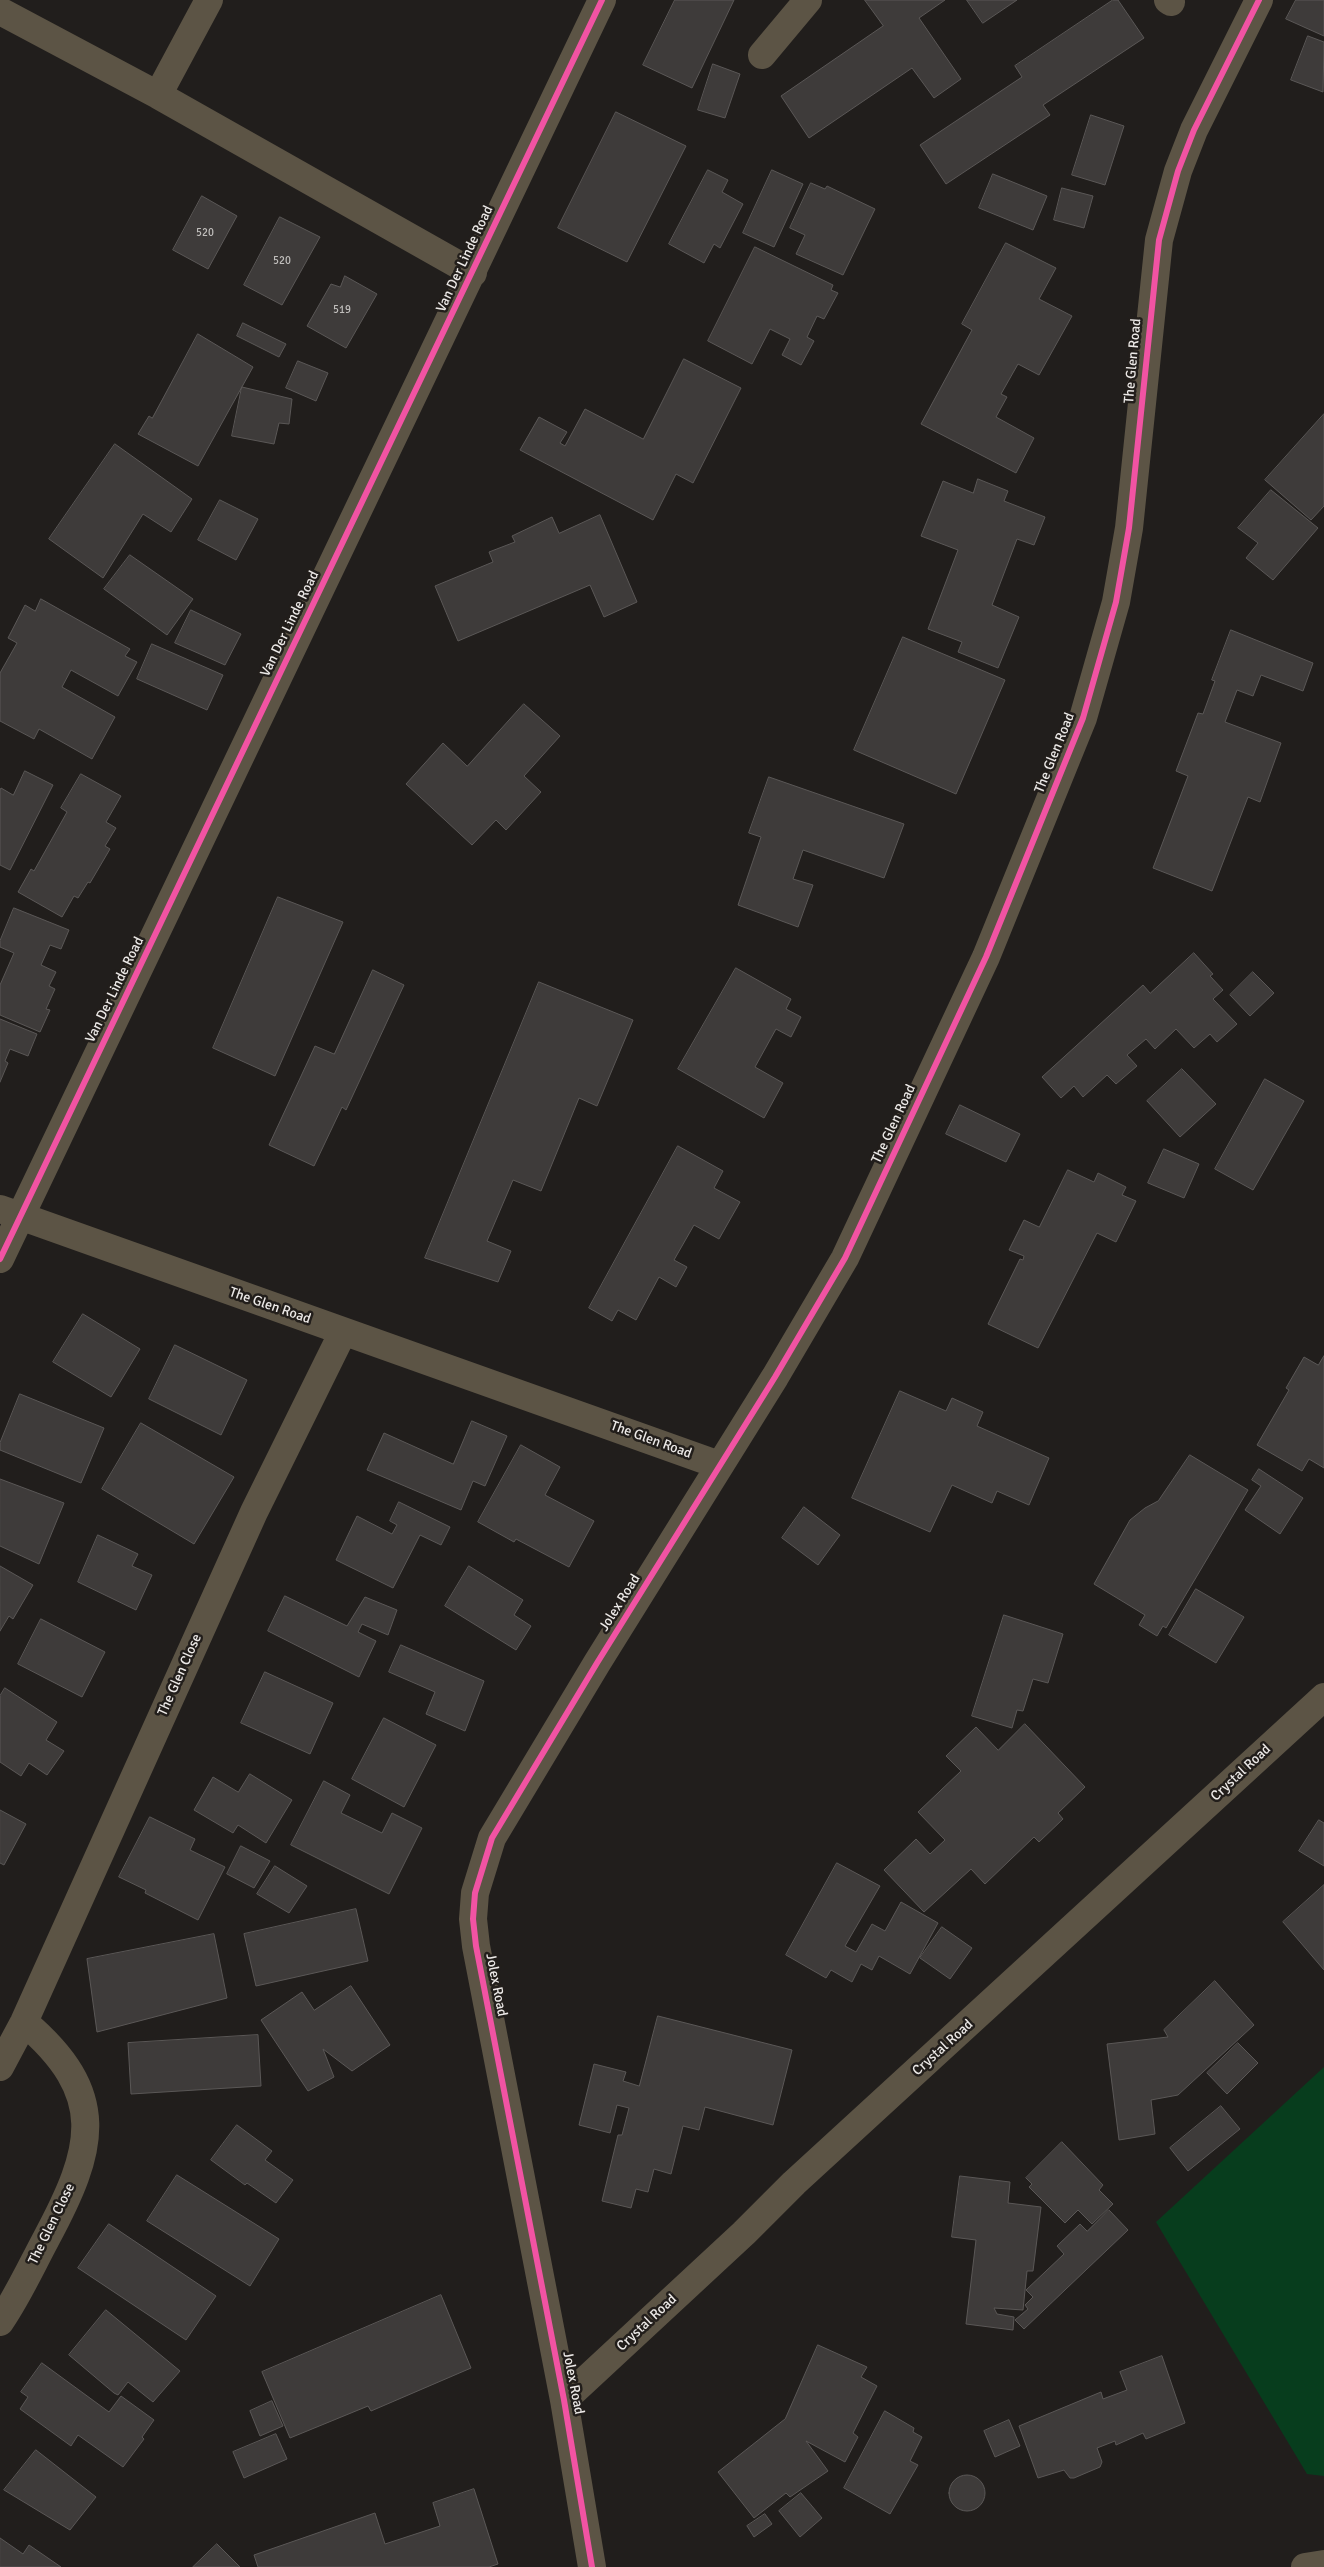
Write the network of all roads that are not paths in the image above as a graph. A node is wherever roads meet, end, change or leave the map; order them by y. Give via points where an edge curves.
1 (209, 0) edge
2 (602, 0) edge
3 (808, 0) edge
4 (1259, 0) edge
5 (0, 11) edge
6 (762, 55) dead end
7 (158, 95) junction
8 (473, 273) junction
9 (10, 1212) edge
10 (0, 1259) edge
11 (343, 1332) junction
12 (720, 1465) junction
13 (1324, 1697) edge
14 (24, 2022) junction
15 (0, 2067) edge
16 (0, 2322) edge
17 (564, 2400) junction
18 (1324, 2564) edge
19 (592, 2567) edge
20 (1304, 2567) edge

1 - 7 street
2 - 8 street, Van Der Linde Road
3 - 6 street
4 - 12 street, The Glen Road via 1194,130 1178,171 1159,240 1129,528 1116,602 1083,718 986,957 845,1258
5 - 7 street
7 - 8 street
8 - 9 street, Van Der Linde Road
9 - 10 street, Van Der Linde Road
9 - 11 street, The Glen Road
11 - 12 street, The Glen Road via 504,1386
11 - 14 street, The Glen Close via 254,1512
12 - 17 street, Jolex Road via 492,1838 475,1893 476,1946
13 - 17 street, Crystal Road via 794,2183
14 - 15 street, The Glen Close
14 - 16 street, The Glen Close via 48,2043 75,2079 86,2114 86,2130 72,2188
17 - 19 street, Jolex Road
18 - 20 street

